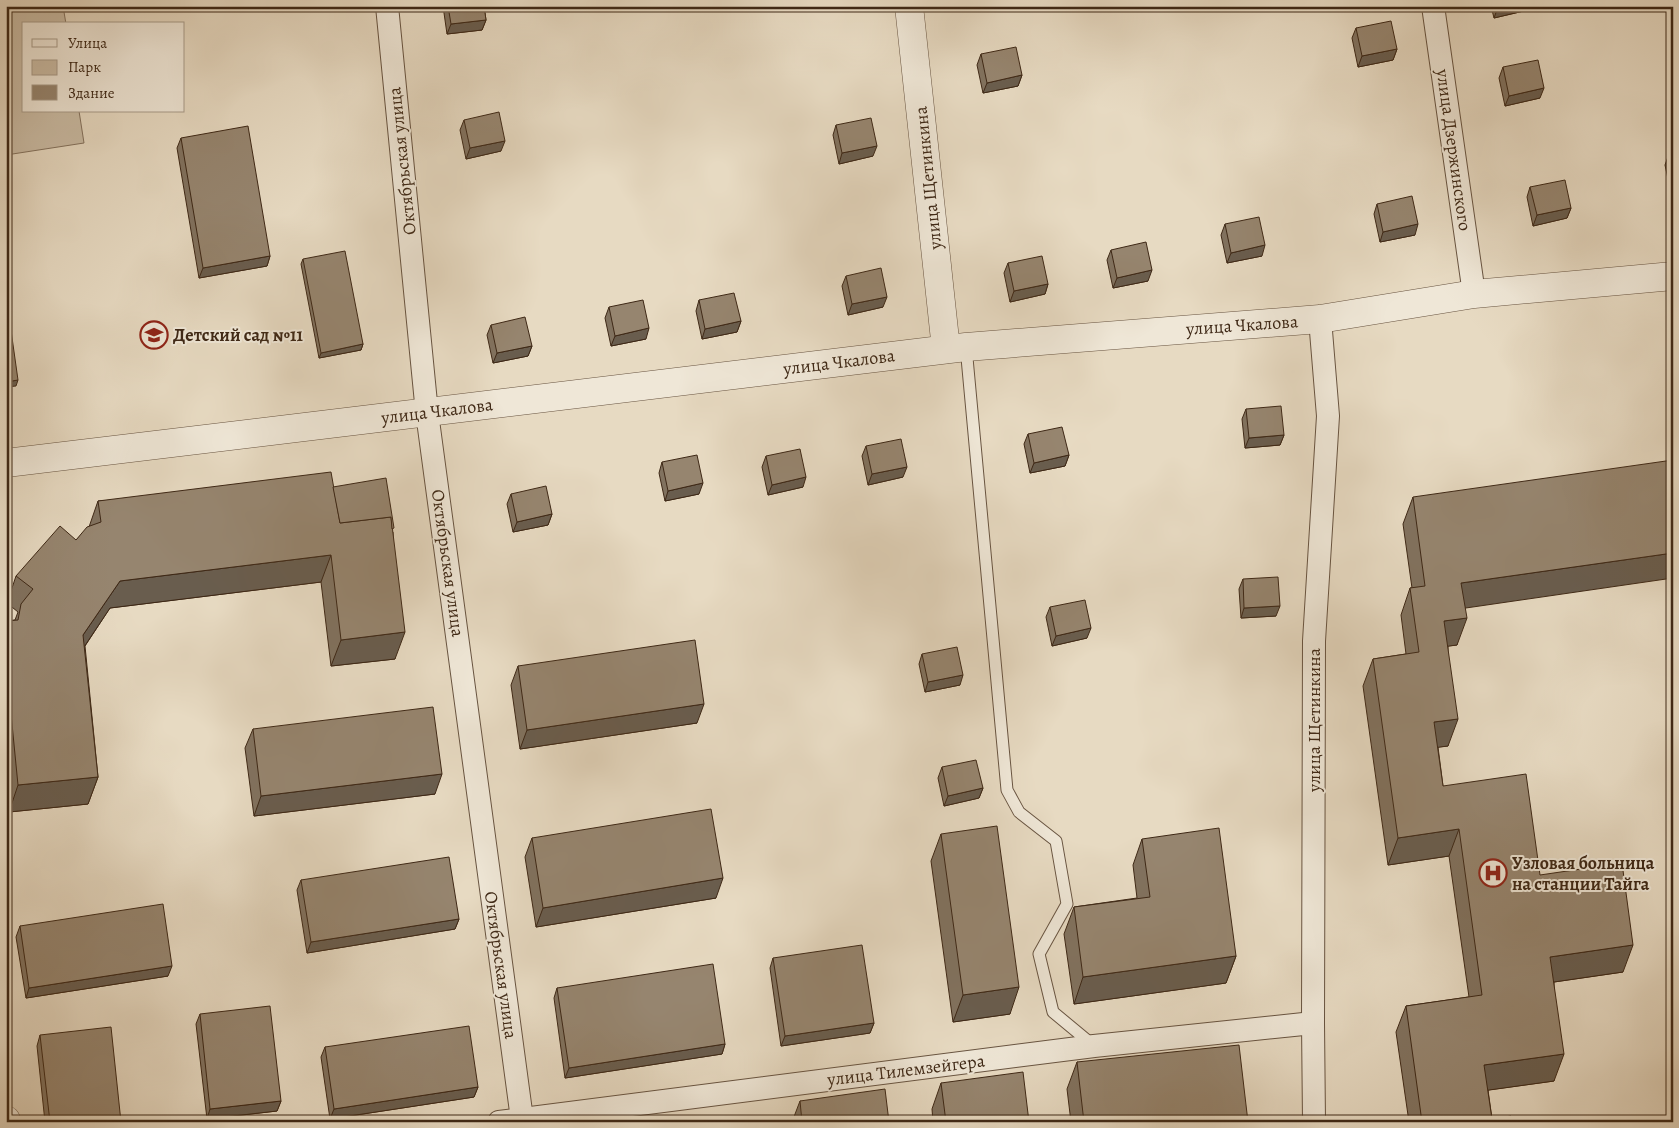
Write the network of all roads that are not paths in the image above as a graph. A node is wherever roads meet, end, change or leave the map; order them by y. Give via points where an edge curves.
1 (387, 6) edge
2 (909, 6) edge
3 (1433, 6) edge
4 (1673, 276) edge
5 (1474, 294) junction
6 (1320, 319) junction
7 (956, 348) junction
8 (427, 412) junction
9 (6, 462) edge
10 (1313, 1023) junction
11 (1094, 1046) junction
12 (522, 1120) edge
13 (499, 1122) edge
14 (1314, 1122) edge

1 - 8 street, Октябрьская улица
2 - 7 street, улица Щетинкина
3 - 5 street, улица Дзержинского
4 - 5 street, улица Чкалова
5 - 6 street, улица Чкалова
6 - 7 street, улица Чкалова
6 - 10 street, улица Щетинкина via 1328,416 1314,641
7 - 8 street, улица Чкалова
7 - 11 lane via 1007,790 1019,812 1056,841 1067,904 1039,954 1053,1012
8 - 9 street, улица Чкалова
8 - 12 street, Октябрьская улица
10 - 11 street, улица Тилемзейгера
10 - 14 street, улица Щетинкина
11 - 12 street, улица Тилемзейгера
12 - 13 street, улица Тилемзейгера

